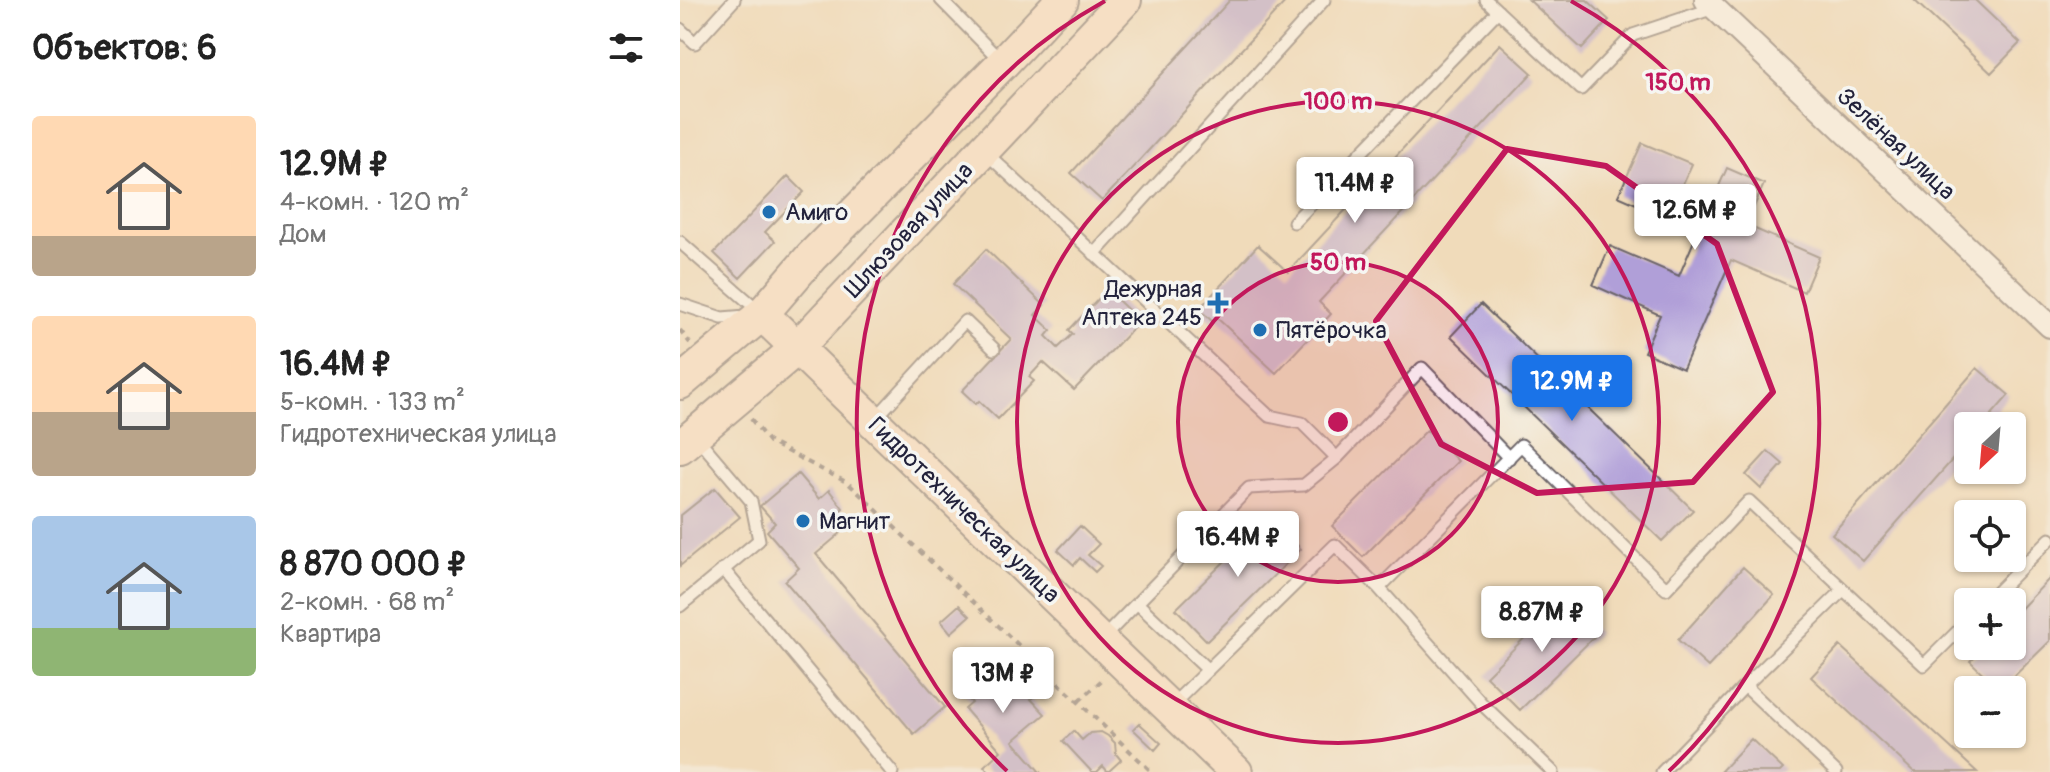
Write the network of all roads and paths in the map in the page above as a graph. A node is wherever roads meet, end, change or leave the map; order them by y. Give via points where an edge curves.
1 (734, 0) edge
2 (941, 0) edge
3 (1062, 0) edge
4 (1125, 0) edge
5 (1324, 0) edge
6 (1486, 0) edge
7 (1710, 4) edge
8 (1498, 11) junction
9 (680, 29) edge
10 (1003, 63) junction
11 (983, 151) junction
12 (1294, 222) dead end
13 (680, 242) edge
14 (1094, 254) junction
15 (680, 304) edge
16 (762, 314) junction
17 (2050, 326) edge
18 (680, 330) edge
19 (796, 349) junction
20 (994, 349) dead end
21 (705, 362) junction
22 (680, 383) edge
23 (737, 399) junction
24 (872, 422) junction
25 (687, 441) edge
26 (1337, 458) junction
27 (1509, 458) junction
28 (2050, 539) edge
29 (723, 569) junction
30 (1379, 588) junction
31 (2001, 588) edge
32 (1843, 590) junction
33 (1137, 603) junction
34 (680, 606) edge
35 (1954, 635) edge
36 (1100, 641) junction
37 (1208, 670) junction
38 (1745, 686) junction
39 (1169, 708) junction
40 (892, 772) edge
41 (1152, 772) edge
42 (1236, 772) edge
43 (1553, 772) edge
44 (1662, 772) edge
45 (1836, 772) edge

1 - 9 lane via 695,43
2 - 10 lane
3 - 10 main road, Шлюзовая улица
4 - 11 main road, Шлюзовая улица
5 - 14 lane
6 - 8 lane
7 - 8 lane via 1633,35 1581,89
7 - 17 street, Зелёная улица
8 - 12 lane
10 - 16 main road, Шлюзовая улица via 811,257
11 - 14 lane
11 - 19 main road, Шлюзовая улица
13 - 16 lane
14 - 26 lane via 1269,416 1302,423
15 - 16 lane via 722,318
16 - 19 main road, Гидротехническая улица
16 - 21 main road, Шлюзовая улица
18 - 21 path
19 - 23 main road, Шлюзовая улица
19 - 24 main road, Гидротехническая улица
20 - 24 lane via 965,321
21 - 22 main road, Шлюзовая улица
23 - 25 main road, Шлюзовая улица
23 - 41 path via 769,442 848,483
24 - 36 main road, Гидротехническая улица
25 - 29 lane via 751,501 759,540
26 - 27 lane via 1422,368
26 - 33 lane via 1304,485 1249,488
27 - 30 lane
27 - 32 lane via 1521,445 1666,589 1749,501
28 - 31 lane
29 - 34 lane
29 - 40 lane
30 - 37 lane via 1335,545
30 - 43 lane via 1482,704
32 - 35 lane via 1924,665
32 - 38 lane
33 - 36 lane
33 - 37 lane
36 - 39 main road, Гидротехническая улица
37 - 39 lane
38 - 44 lane
38 - 45 lane
39 - 42 main road, Гидротехническая улица

